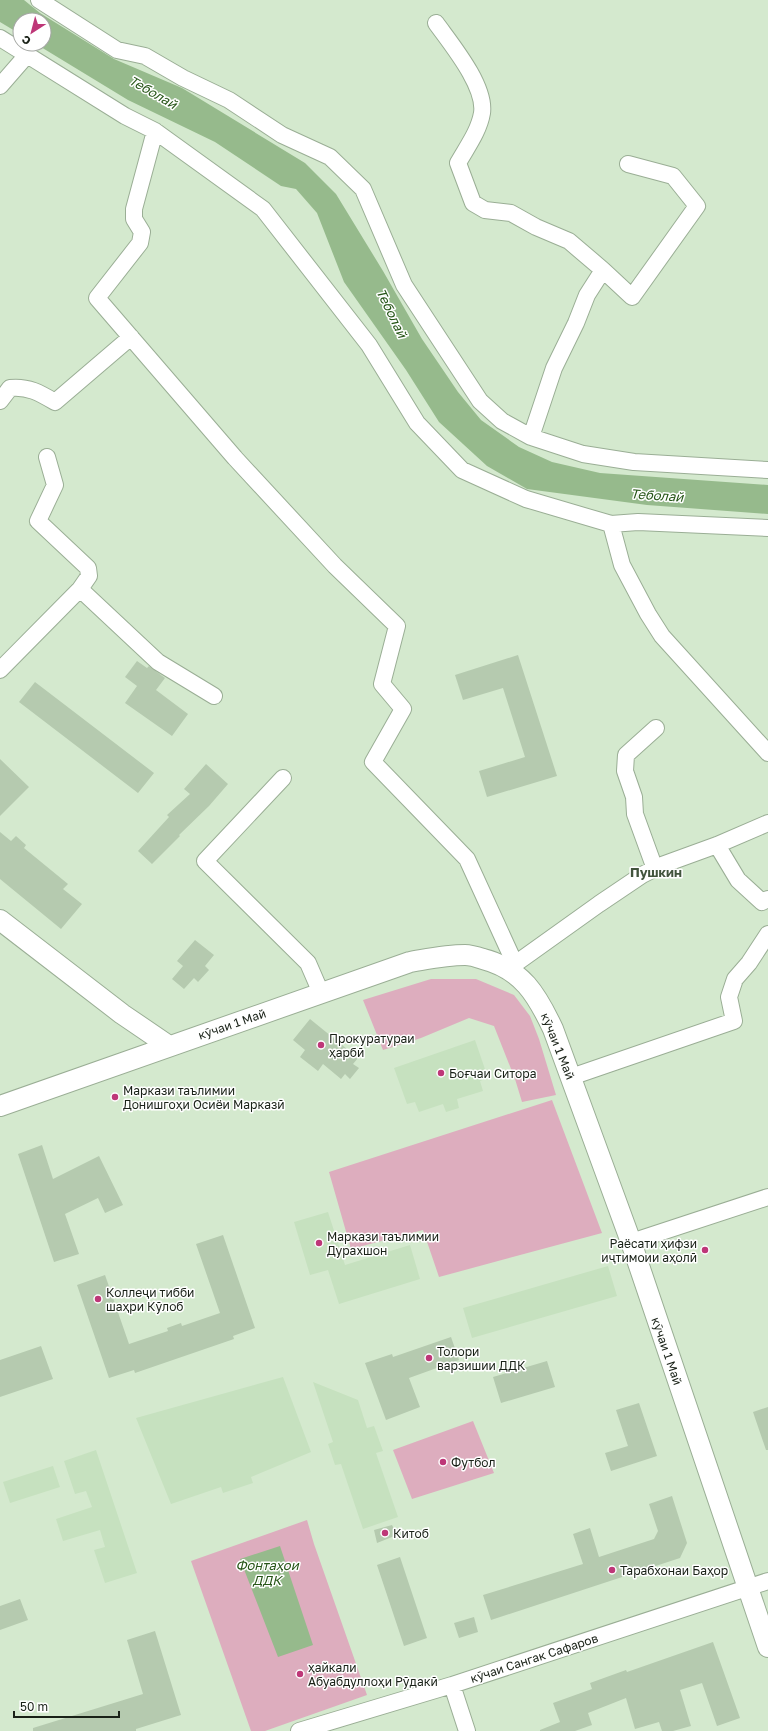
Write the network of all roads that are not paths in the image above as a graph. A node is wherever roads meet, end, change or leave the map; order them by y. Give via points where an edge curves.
1 (39, 0) edge
2 (436, 23) dead end
3 (0, 38) edge
4 (27, 55) junction
5 (0, 86) edge
6 (155, 131) junction
7 (628, 164) dead end
8 (603, 270) junction
9 (131, 337) junction
10 (0, 401) edge
11 (531, 437) junction
12 (47, 457) dead end
13 (768, 470) edge
14 (611, 524) junction
15 (768, 528) edge
16 (80, 589) junction
17 (0, 670) edge
18 (214, 696) dead end
19 (656, 728) dead end
20 (768, 752) edge
21 (283, 778) dead end
22 (768, 823) edge
23 (718, 845) junction
24 (655, 869) junction
25 (768, 899) edge
26 (0, 920) edge
27 (768, 934) edge
28 (511, 966) junction
29 (321, 993) junction
30 (169, 1046) junction
31 (571, 1077) junction
32 (0, 1106) edge
33 (768, 1197) edge
34 (631, 1242) junction
35 (768, 1581) edge
36 (747, 1587) junction
37 (768, 1647) edge
38 (452, 1685) junction
39 (299, 1731) edge
40 (466, 1731) edge

1 - 11 street via 117,50 145,56 229,100 282,135 330,157 362,189 404,285 480,401 502,421
2 - 8 street via 471,72 478,91 482,112 476,130 458,163 473,203 485,210 512,214 569,241
3 - 4 street
4 - 5 street
4 - 6 street via 125,116
6 - 9 street via 134,209 134,218 142,232 140,243 97,298
6 - 14 street via 263,209 369,345 417,423 462,470 526,500
7 - 8 street via 673,176 697,206 632,297
8 - 11 street via 587,295 554,368
9 - 10 street via 55,402 35,390 21,386 10,388
9 - 28 street via 235,458 335,566 397,626 382,684 403,710 373,762 467,859
11 - 13 street via 582,454 634,462
12 - 16 street via 55,485 38,521 88,568 89,576
14 - 15 street via 638,522
14 - 20 street via 622,564 662,636
16 - 17 street
16 - 18 street via 158,662
19 - 24 street via 626,755 624,771 634,797 635,814
21 - 29 street via 205,861 308,963
22 - 23 street
23 - 24 street
23 - 25 street via 738,880 762,902
24 - 28 street via 599,904
26 - 30 main road via 122,1014
27 - 31 street via 735,979 729,996 734,1021
28 - 29 main road, кӯчаи 1 Май via 466,955 442,956 410,962
28 - 31 main road, кӯчаи 1 Май via 527,983 542,1006
29 - 30 main road, кӯчаи 1 Май
30 - 32 main road, кӯчаи 1 Май
31 - 34 main road, кӯчаи 1 Май
33 - 34 street
34 - 36 main road, кӯчаи 1 Май
35 - 36 street, кӯчаи Сангак Сафаров
36 - 37 main road, кӯчаи 1 Май
36 - 38 street, кӯчаи Сангак Сафаров
38 - 39 street, кӯчаи Сангак Сафаров
38 - 40 street

